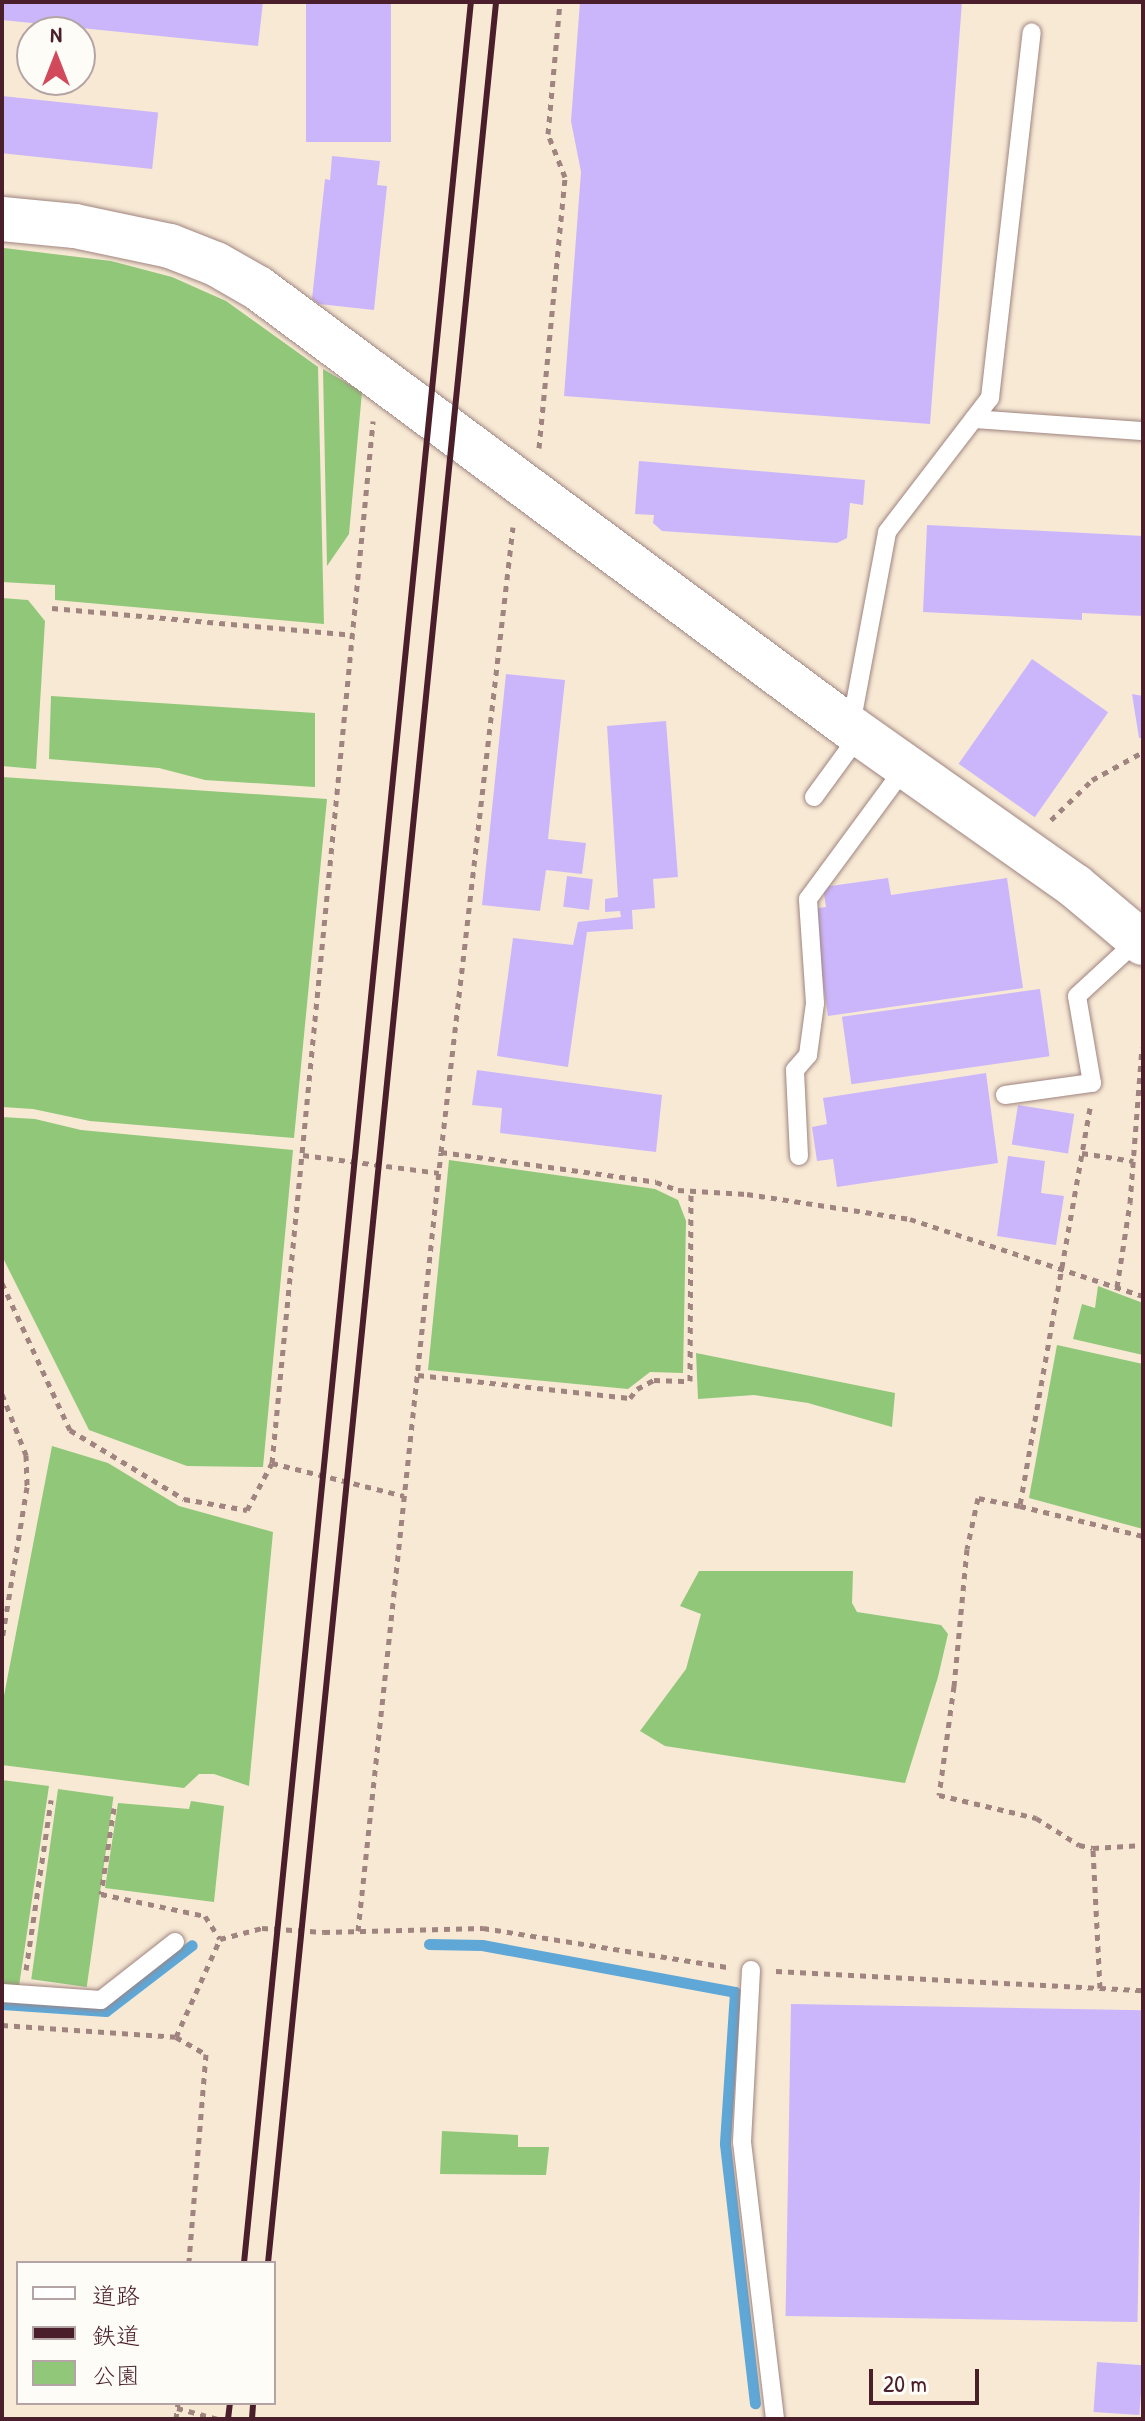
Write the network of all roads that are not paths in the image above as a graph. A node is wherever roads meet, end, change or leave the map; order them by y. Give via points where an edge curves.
1 (1032, 32) dead end
2 (2, 219) edge
3 (974, 419) junction
4 (1143, 431) edge
5 (855, 731) junction
6 (906, 766) junction
7 (814, 797) dead end
8 (1141, 941) edge
9 (1005, 1095) dead end
10 (799, 1156) dead end
11 (175, 1942) dead end
12 (751, 1970) road end
13 (2, 1993) edge
14 (775, 2419) edge

1 - 3 lane via 990,398
2 - 5 street via 124,234 216,264 258,288
3 - 4 lane
3 - 5 lane via 887,532
5 - 6 street
5 - 7 lane
6 - 8 street via 1019,847 1075,874
6 - 10 lane via 808,899 815,1003 808,1055 795,1070
8 - 9 lane via 1077,996 1092,1083
11 - 13 lane via 101,2000
12 - 14 lane via 742,2142

